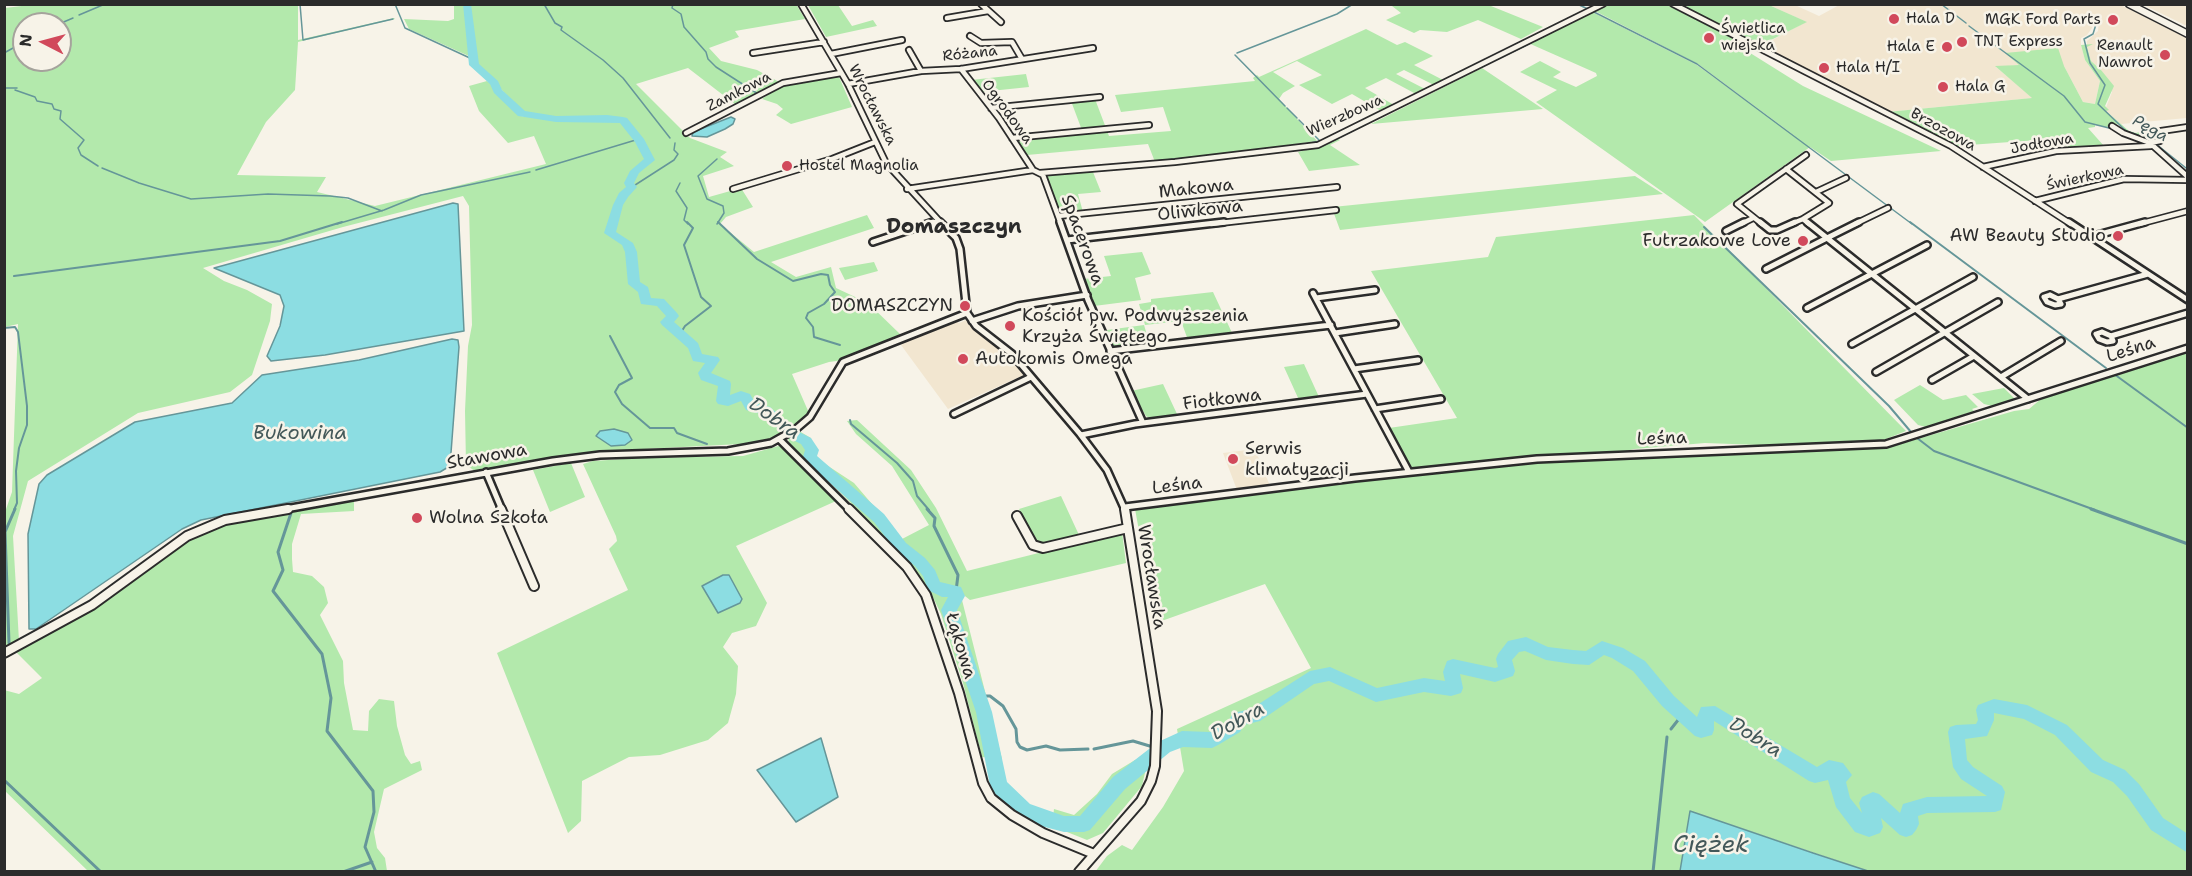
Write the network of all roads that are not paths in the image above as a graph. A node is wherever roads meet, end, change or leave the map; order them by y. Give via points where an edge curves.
1 (981, 4) edge
2 (1603, 4) edge
3 (1673, 4) edge
4 (2129, 4) edge
5 (2138, 4) edge
6 (802, 5) edge
7 (988, 11) junction
8 (947, 18) dead end
9 (1000, 22) dead end
10 (2187, 32) edge
11 (970, 36) dead end
12 (902, 40) dead end
13 (824, 42) junction
14 (1093, 48) dead end
15 (909, 50) dead end
16 (753, 53) dead end
17 (831, 54) junction
18 (1022, 59) junction
19 (961, 69) junction
20 (921, 71) junction
21 (841, 73) junction
22 (848, 84) junction
23 (1100, 98) dead end
24 (991, 108) junction
25 (1149, 125) dead end
26 (2187, 127) edge
27 (2116, 129) dead end
28 (686, 133) dead end
29 (1012, 138) junction
30 (875, 142) junction
31 (2152, 143) junction
32 (1806, 155) dead end
33 (1983, 167) junction
34 (1786, 169) junction
35 (1033, 170) junction
36 (1040, 172) junction
37 (1846, 178) dead end
38 (2187, 178) edge
39 (1337, 187) dead end
40 (732, 189) dead end
41 (907, 189) junction
42 (1816, 192) junction
43 (2035, 201) junction
44 (1888, 208) dead end
45 (1336, 210) dead end
46 (2184, 211) edge
47 (1058, 216) junction
48 (1753, 218) junction
49 (1803, 219) junction
50 (938, 221) junction
51 (1726, 231) dead end
52 (2090, 237) junction
53 (1827, 238) junction
54 (1067, 240) junction
55 (873, 242) dead end
56 (1927, 245) dead end
57 (1766, 269) dead end
58 (1871, 274) junction
59 (2148, 274) junction
60 (1973, 277) dead end
61 (1375, 290) dead end
62 (1087, 295) junction
63 (2058, 299) dead end
64 (2187, 300) edge
65 (1998, 302) dead end
66 (1807, 308) dead end
67 (1915, 310) junction
68 (967, 313) junction
69 (2187, 313) edge
70 (972, 321) junction
71 (1395, 324) dead end
72 (1331, 325) junction
73 (1335, 333) junction
74 (1944, 333) junction
75 (2111, 336) dead end
76 (2061, 340) dead end
77 (1852, 344) dead end
78 (2187, 348) edge
79 (1110, 351) junction
80 (1974, 356) junction
81 (1419, 360) dead end
82 (1354, 369) junction
83 (1876, 372) dead end
84 (1031, 377) junction
85 (2001, 377) junction
86 (1932, 380) dead end
87 (1367, 394) junction
88 (1441, 399) dead end
89 (2028, 399) junction
90 (1376, 409) junction
91 (954, 414) dead end
92 (1143, 423) junction
93 (1081, 435) junction
94 (780, 440) junction
95 (486, 472) junction
96 (1409, 472) junction
97 (1125, 507) junction
98 (1017, 516) dead end
99 (1128, 528) junction
100 (534, 586) dead end
101 (4, 653) edge
102 (1094, 854) junction
103 (1079, 872) edge

1 - 7 street
2 - 36 street, Wierzbowa via 1318,144 1175,162
3 - 33 street, Brzozowa via 1951,146
4 - 10 main road
5 - 10 main road
6 - 13 street, Wrocławska
7 - 8 street
7 - 9 street
11 - 18 street, Różana via 981,43 1012,42
12 - 17 street, Wrocławska
13 - 16 street
13 - 17 street, Wrocławska
14 - 18 street, Różana
15 - 20 street, Różana
17 - 21 street, Wrocławska
18 - 19 street, Różana
19 - 20 street, Różana
19 - 24 street, Ogrodowa
20 - 22 street, Różana
21 - 22 street, Wrocławska
21 - 28 street, Zamkowa via 783,83
22 - 30 street, Wrocławska
23 - 24 street
24 - 29 street, Ogrodowa
25 - 29 street
26 - 31 street via 2162,131 2160,141
27 - 31 street
29 - 35 street, Ogrodowa
30 - 40 street
30 - 41 street, Wrocławska
31 - 33 street, Jodłowa via 2056,151
31 - 38 street
32 - 34 street
33 - 43 street, Brzozowa
34 - 42 street
34 - 48 street via 1737,204
35 - 36 street
35 - 41 street
36 - 47 street, Spacerowa
37 - 42 street
38 - 43 street, Świerkowa via 2124,179
39 - 47 street, Makowa
41 - 50 street, Wrocławska
42 - 49 street via 1829,204
43 - 52 street, Brzozowa
44 - 53 street
45 - 54 street, Oliwkowa
46 - 52 street
47 - 54 street, Spacerowa
48 - 49 street via 1774,231
48 - 51 street
49 - 53 street
50 - 55 street
50 - 68 street, Wrocławska via 956,238 960,249
52 - 59 street, Brzozowa
53 - 57 street
53 - 58 street
54 - 62 street, Spacerowa
56 - 58 street
58 - 66 street
58 - 67 street
59 - 63 street
59 - 64 street, Brzozowa
60 - 67 street
61 - 72 street via 1315,296
62 - 70 street via 1018,306
62 - 79 street, Spacerowa
65 - 74 street
67 - 74 street
67 - 77 street
68 - 70 street, Wrocławska
68 - 94 street, Stawowa via 843,362 810,417
69 - 75 street
70 - 84 street, Wrocławska via 1012,354
71 - 73 street
72 - 73 street
72 - 79 street
73 - 82 street
74 - 80 street
74 - 83 street
76 - 85 street
78 - 89 street, Leśna
79 - 92 street, Spacerowa
80 - 85 street
80 - 86 street
81 - 82 street
82 - 87 street
84 - 91 street
84 - 93 street, Wrocławska
85 - 89 street
87 - 90 street
87 - 92 street, Fiołkowa
88 - 90 street
89 - 96 street, Leśna via 1886,444 1552,458
90 - 96 street
92 - 93 street, Fiołkowa
93 - 97 street, Wrocławska via 1107,470
94 - 95 street, Stawowa via 728,451 600,455
94 - 102 street, Łąkowa via 907,567 927,595 991,798 1043,833
95 - 100 street
95 - 101 street, Stawowa via 218,522 177,542 92,605
96 - 97 street, Leśna
97 - 99 street, Wrocławska
98 - 99 street via 1037,548
99 - 102 street, Wrocławska via 1155,692 1158,738 1151,781 1141,801
102 - 103 street, Wrocławska

